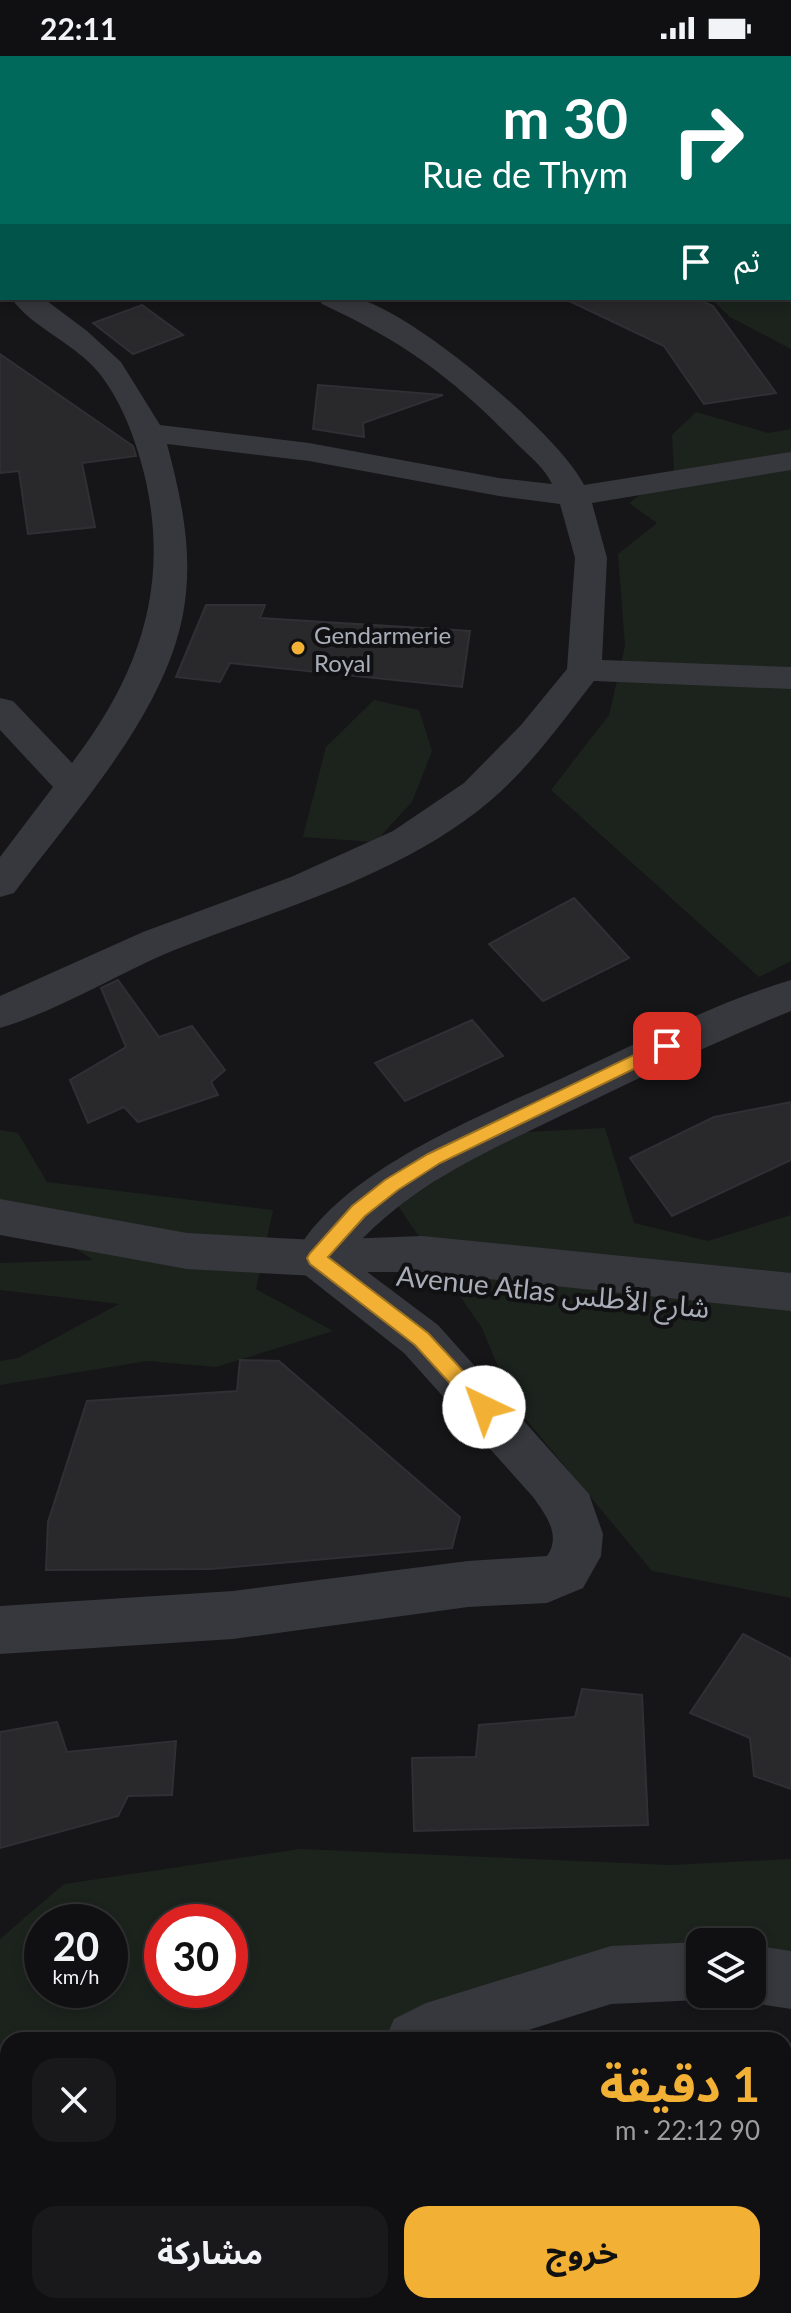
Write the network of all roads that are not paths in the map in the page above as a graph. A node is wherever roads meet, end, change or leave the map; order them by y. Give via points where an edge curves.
1 (28, 300) edge
2 (336, 300) edge
3 (149, 433) junction
4 (791, 461) edge
5 (574, 496) junction
6 (584, 670) junction
7 (791, 678) edge
8 (0, 709) edge
9 (75, 788) junction
10 (0, 884) edge
11 (791, 995) edge
12 (0, 1013) edge
13 (0, 1217) edge
14 (316, 1258) junction
15 (791, 1292) edge
16 (791, 1316) edge
17 (0, 1630) edge
18 (686, 1972) edge
19 (766, 1976) edge
20 (791, 1980) edge
21 (429, 2032) edge

1 - 3 street via 111,368
2 - 5 street via 436,354 486,395 564,475
3 - 5 street via 309,452
3 - 9 street via 167,503 171,558 166,614 148,670 119,726
4 - 5 street
5 - 6 street via 591,558
6 - 7 street
6 - 12 street via 477,792 406,840
8 - 9 street
9 - 10 street
11 - 14 street via 693,1034 434,1158 359,1211
13 - 14 street, Avenue Atlas شارع الأطلس via 187,1251
14 - 15 street, Avenue Atlas شارع الأطلس via 422,1254
14 - 16 street, Avenue Atlas شارع الأطلس via 426,1280
14 - 17 street via 421,1339 550,1482 571,1509 578,1534 576,1556 565,1572 547,1580 468,1584 233,1615
18 - 21 street via 611,1975
19 - 20 street

